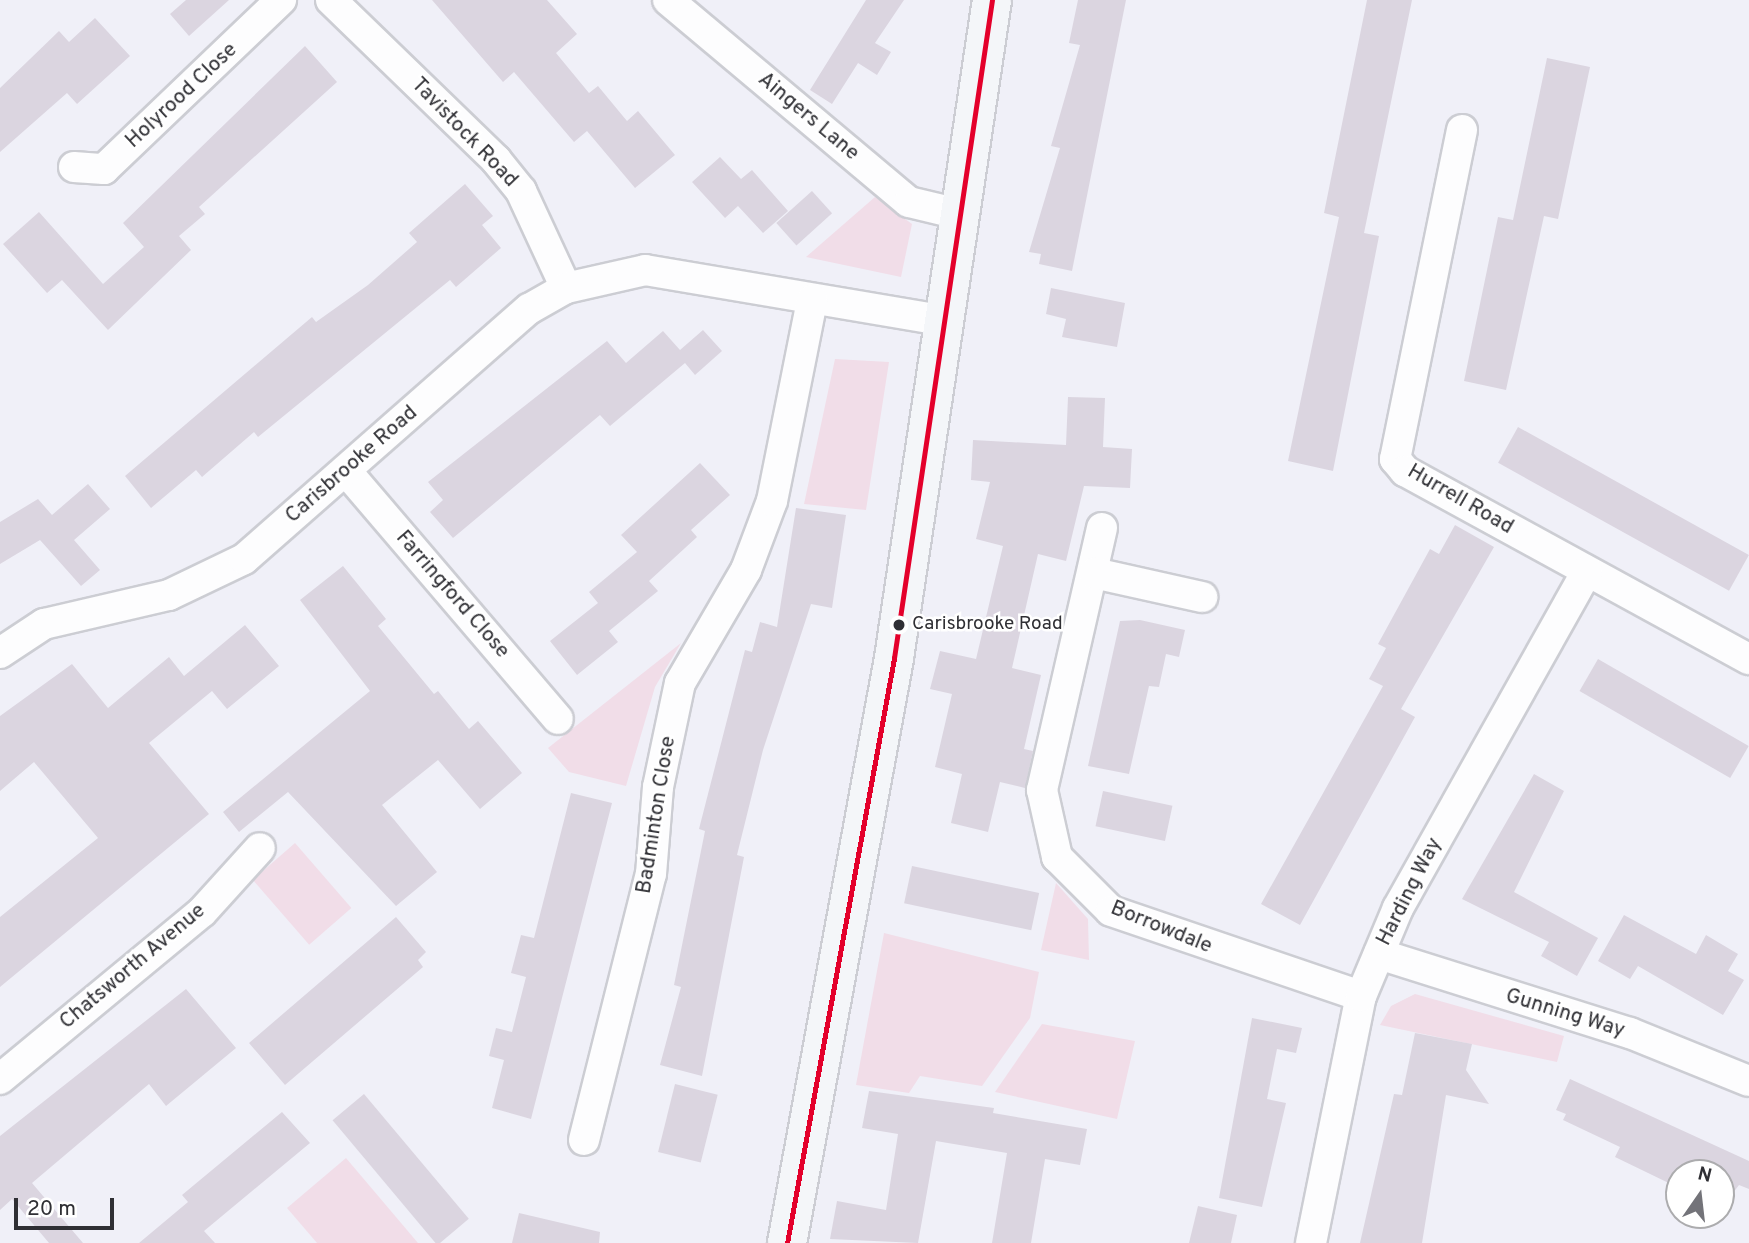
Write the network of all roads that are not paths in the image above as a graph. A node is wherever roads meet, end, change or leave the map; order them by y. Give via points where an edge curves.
1 (282, 0) edge
2 (331, 0) edge
3 (668, 0) edge
4 (992, 0) edge
5 (1462, 130) dead end
6 (74, 167) dead end
7 (959, 214) junction
8 (565, 288) junction
9 (812, 300) junction
10 (941, 320) junction
11 (346, 471) junction
12 (1102, 528) dead end
13 (1587, 571) junction
14 (1094, 573) junction
15 (1202, 597) dead end
16 (0, 653) edge
17 (1749, 659) edge
18 (558, 719) dead end
19 (260, 848) dead end
20 (1379, 954) junction
21 (1361, 996) junction
22 (0, 1079) edge
23 (1749, 1081) edge
24 (584, 1140) dead end
25 (787, 1243) edge
26 (1311, 1243) edge

1 - 6 street, Holyrood Close via 104,169
2 - 8 street, Tavistock Road via 496,160 521,191
3 - 7 street, Aingers Lane via 909,202
4 - 7 main road
5 - 13 street, Hurrell Road via 1395,459 1405,471
7 - 10 main road
8 - 9 street, Carisbrooke Road via 645,270
8 - 11 street, Carisbrooke Road via 529,309
9 - 10 street, Carisbrooke Road
9 - 24 street, Badminton Close via 772,501 746,570 680,684 658,787 651,874
10 - 25 main road via 850,923
11 - 16 street, Carisbrooke Road via 244,559 210,580 44,624
11 - 18 street, Farringford Close
12 - 14 street, Borrowdale
13 - 17 street, Hurrell Road
13 - 20 street, Harding Way via 1398,908
14 - 15 street
14 - 21 street, Borrowdale via 1042,790 1057,857 1111,911
19 - 22 street, Chatsworth Avenue via 202,912
20 - 21 street, Harding Way
20 - 23 street, Gunning Way via 1630,1033
21 - 26 street, Harding Way

